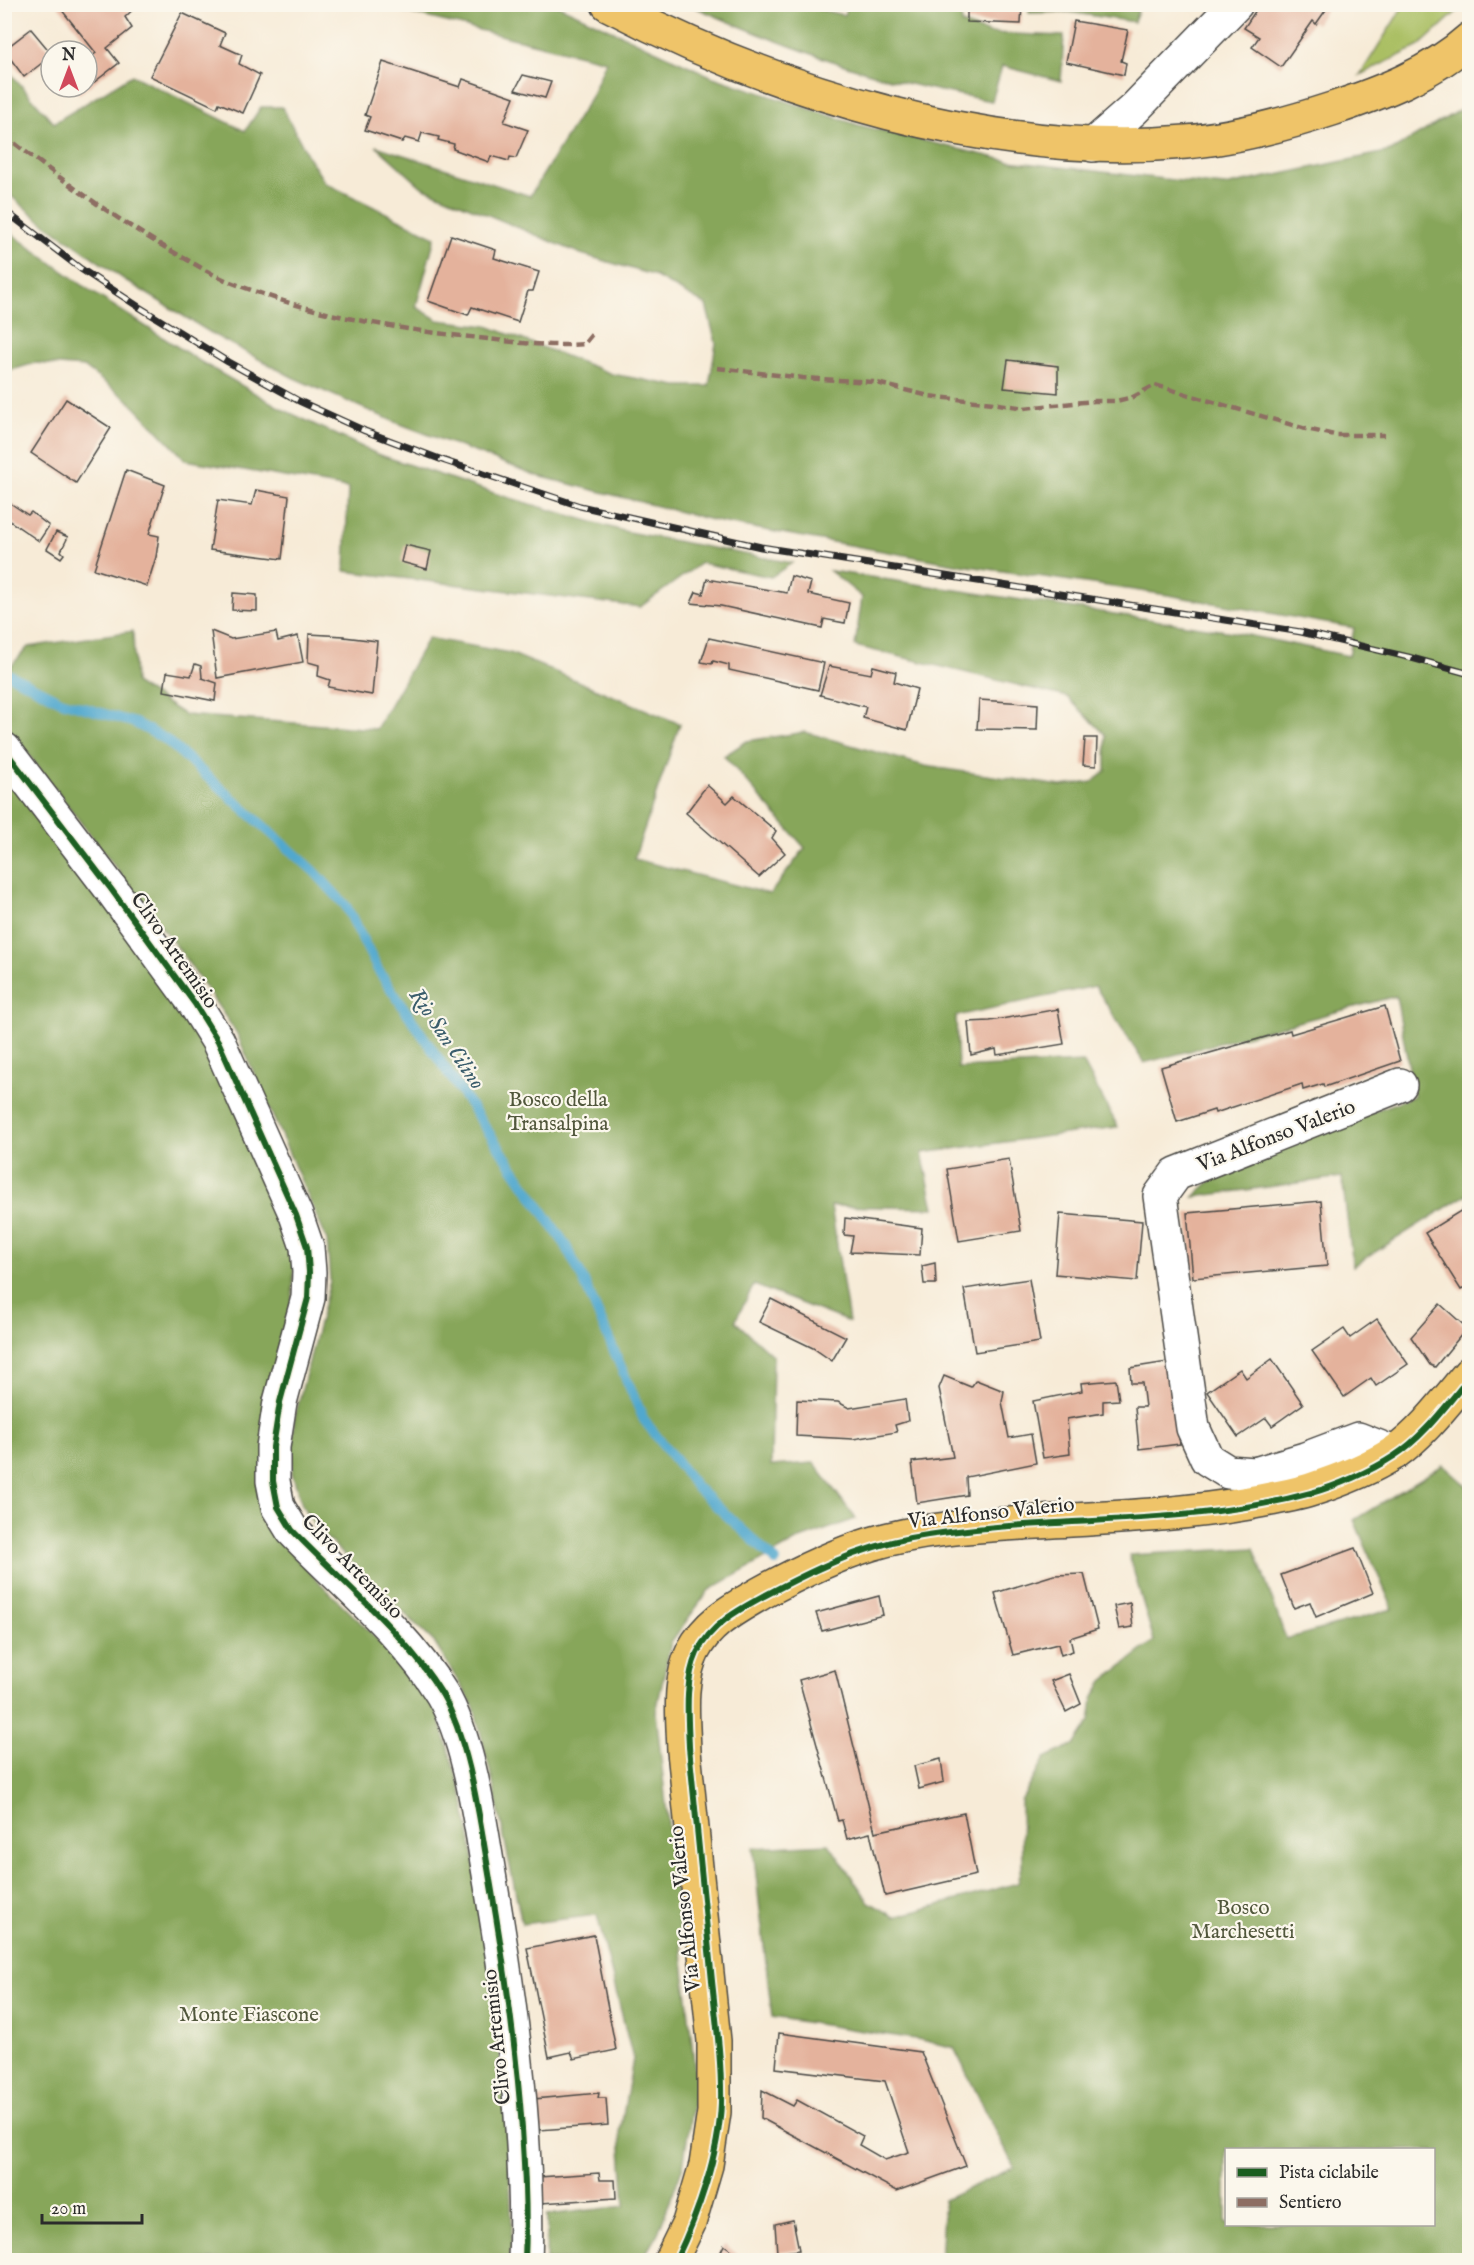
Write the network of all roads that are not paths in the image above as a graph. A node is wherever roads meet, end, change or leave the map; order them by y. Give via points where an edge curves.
1 (608, 4) edge
2 (1236, 4) edge
3 (1470, 39) edge
4 (1093, 145) junction
5 (4, 749) edge
6 (1400, 1085) dead end
7 (1470, 1373) edge
8 (1395, 1453) junction
9 (525, 2260) edge
10 (671, 2260) edge

1 - 4 main road via 755,71 873,108 1012,138
2 - 4 street via 1134,109
3 - 4 main road via 1423,71 1384,90 1302,119 1188,142
5 - 9 street, Clivo Artemisio via 111,889 218,1041 307,1247 308,1298 280,1402 273,1446 278,1507 292,1530 418,1659 443,1695 462,1743 477,1802 504,1958 518,2068 525,2169
6 - 8 street, Via Alfonso Valerio via 1176,1174 1160,1197 1193,1428 1208,1459 1228,1472 1255,1474 1358,1439
7 - 8 main road, Via Alfonso Valerio
8 - 10 main road, Via Alfonso Valerio via 1310,1490 1226,1507 1162,1515 978,1525 871,1544 802,1570 712,1624 701,1637 684,1676 682,1712 714,2042 714,2112 706,2165 688,2223

